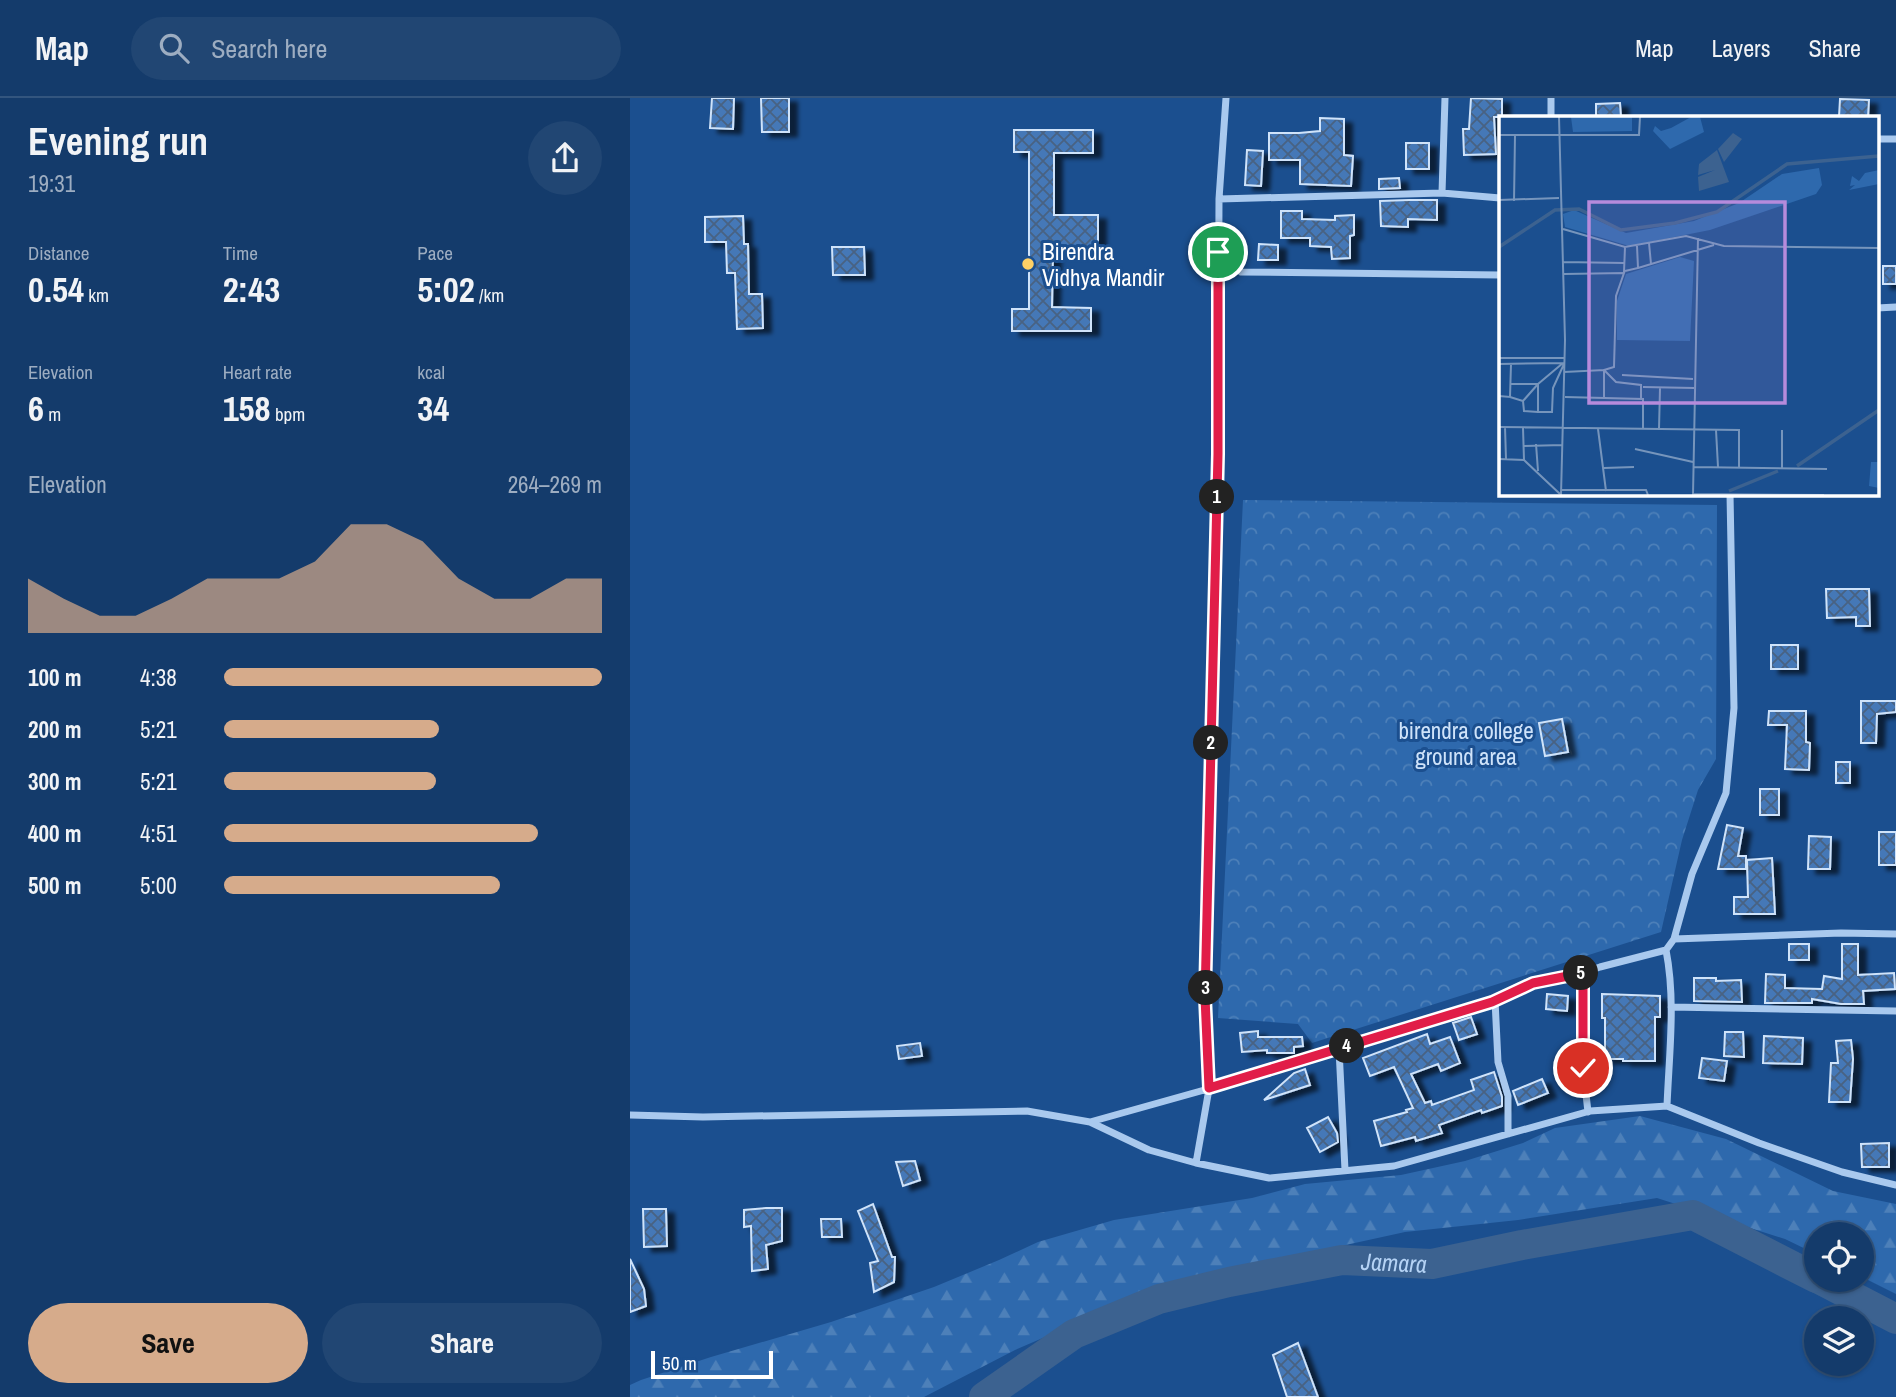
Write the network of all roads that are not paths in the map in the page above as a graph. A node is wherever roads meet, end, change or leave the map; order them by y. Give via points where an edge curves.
1 (1226, 98) edge
2 (1445, 98) edge
3 (1551, 98) edge
4 (1551, 116) edge
5 (1878, 139) edge
6 (1896, 139) edge
7 (1442, 193) junction
8 (1499, 198) edge
9 (1219, 199) junction
10 (1218, 252) junction
11 (1499, 275) edge
12 (1896, 307) edge
13 (1878, 308) edge
14 (1730, 495) edge
15 (1896, 934) edge
16 (1674, 939) junction
17 (1666, 950) junction
18 (1583, 973) junction
19 (1495, 1000) junction
20 (1671, 1007) junction
21 (1896, 1011) edge
22 (1339, 1049) junction
23 (1209, 1088) junction
24 (1667, 1106) junction
25 (1588, 1112) junction
26 (630, 1115) edge
27 (1090, 1122) junction
28 (1508, 1134) junction
29 (1196, 1163) junction
30 (1345, 1170) junction
31 (1896, 1185) edge

1 - 9 street
2 - 7 street
3 - 4 street
5 - 6 street
7 - 8 street
7 - 9 street
9 - 10 street
10 - 11 street via 1241,272
10 - 23 street via 1218,454 1205,997
12 - 13 street
14 - 16 street via 1734,708 1726,793 1692,874
15 - 16 street
16 - 17 street
17 - 18 street
17 - 20 street
18 - 19 street via 1533,983
18 - 25 street
19 - 22 street
19 - 28 street
20 - 21 street
20 - 24 street
22 - 23 street
22 - 30 street
23 - 27 street
23 - 29 street
24 - 25 street
24 - 31 street via 1842,1172
25 - 28 street
26 - 27 street via 1027,1111
27 - 29 street via 1149,1150
28 - 30 street via 1394,1166
29 - 30 street via 1269,1178

